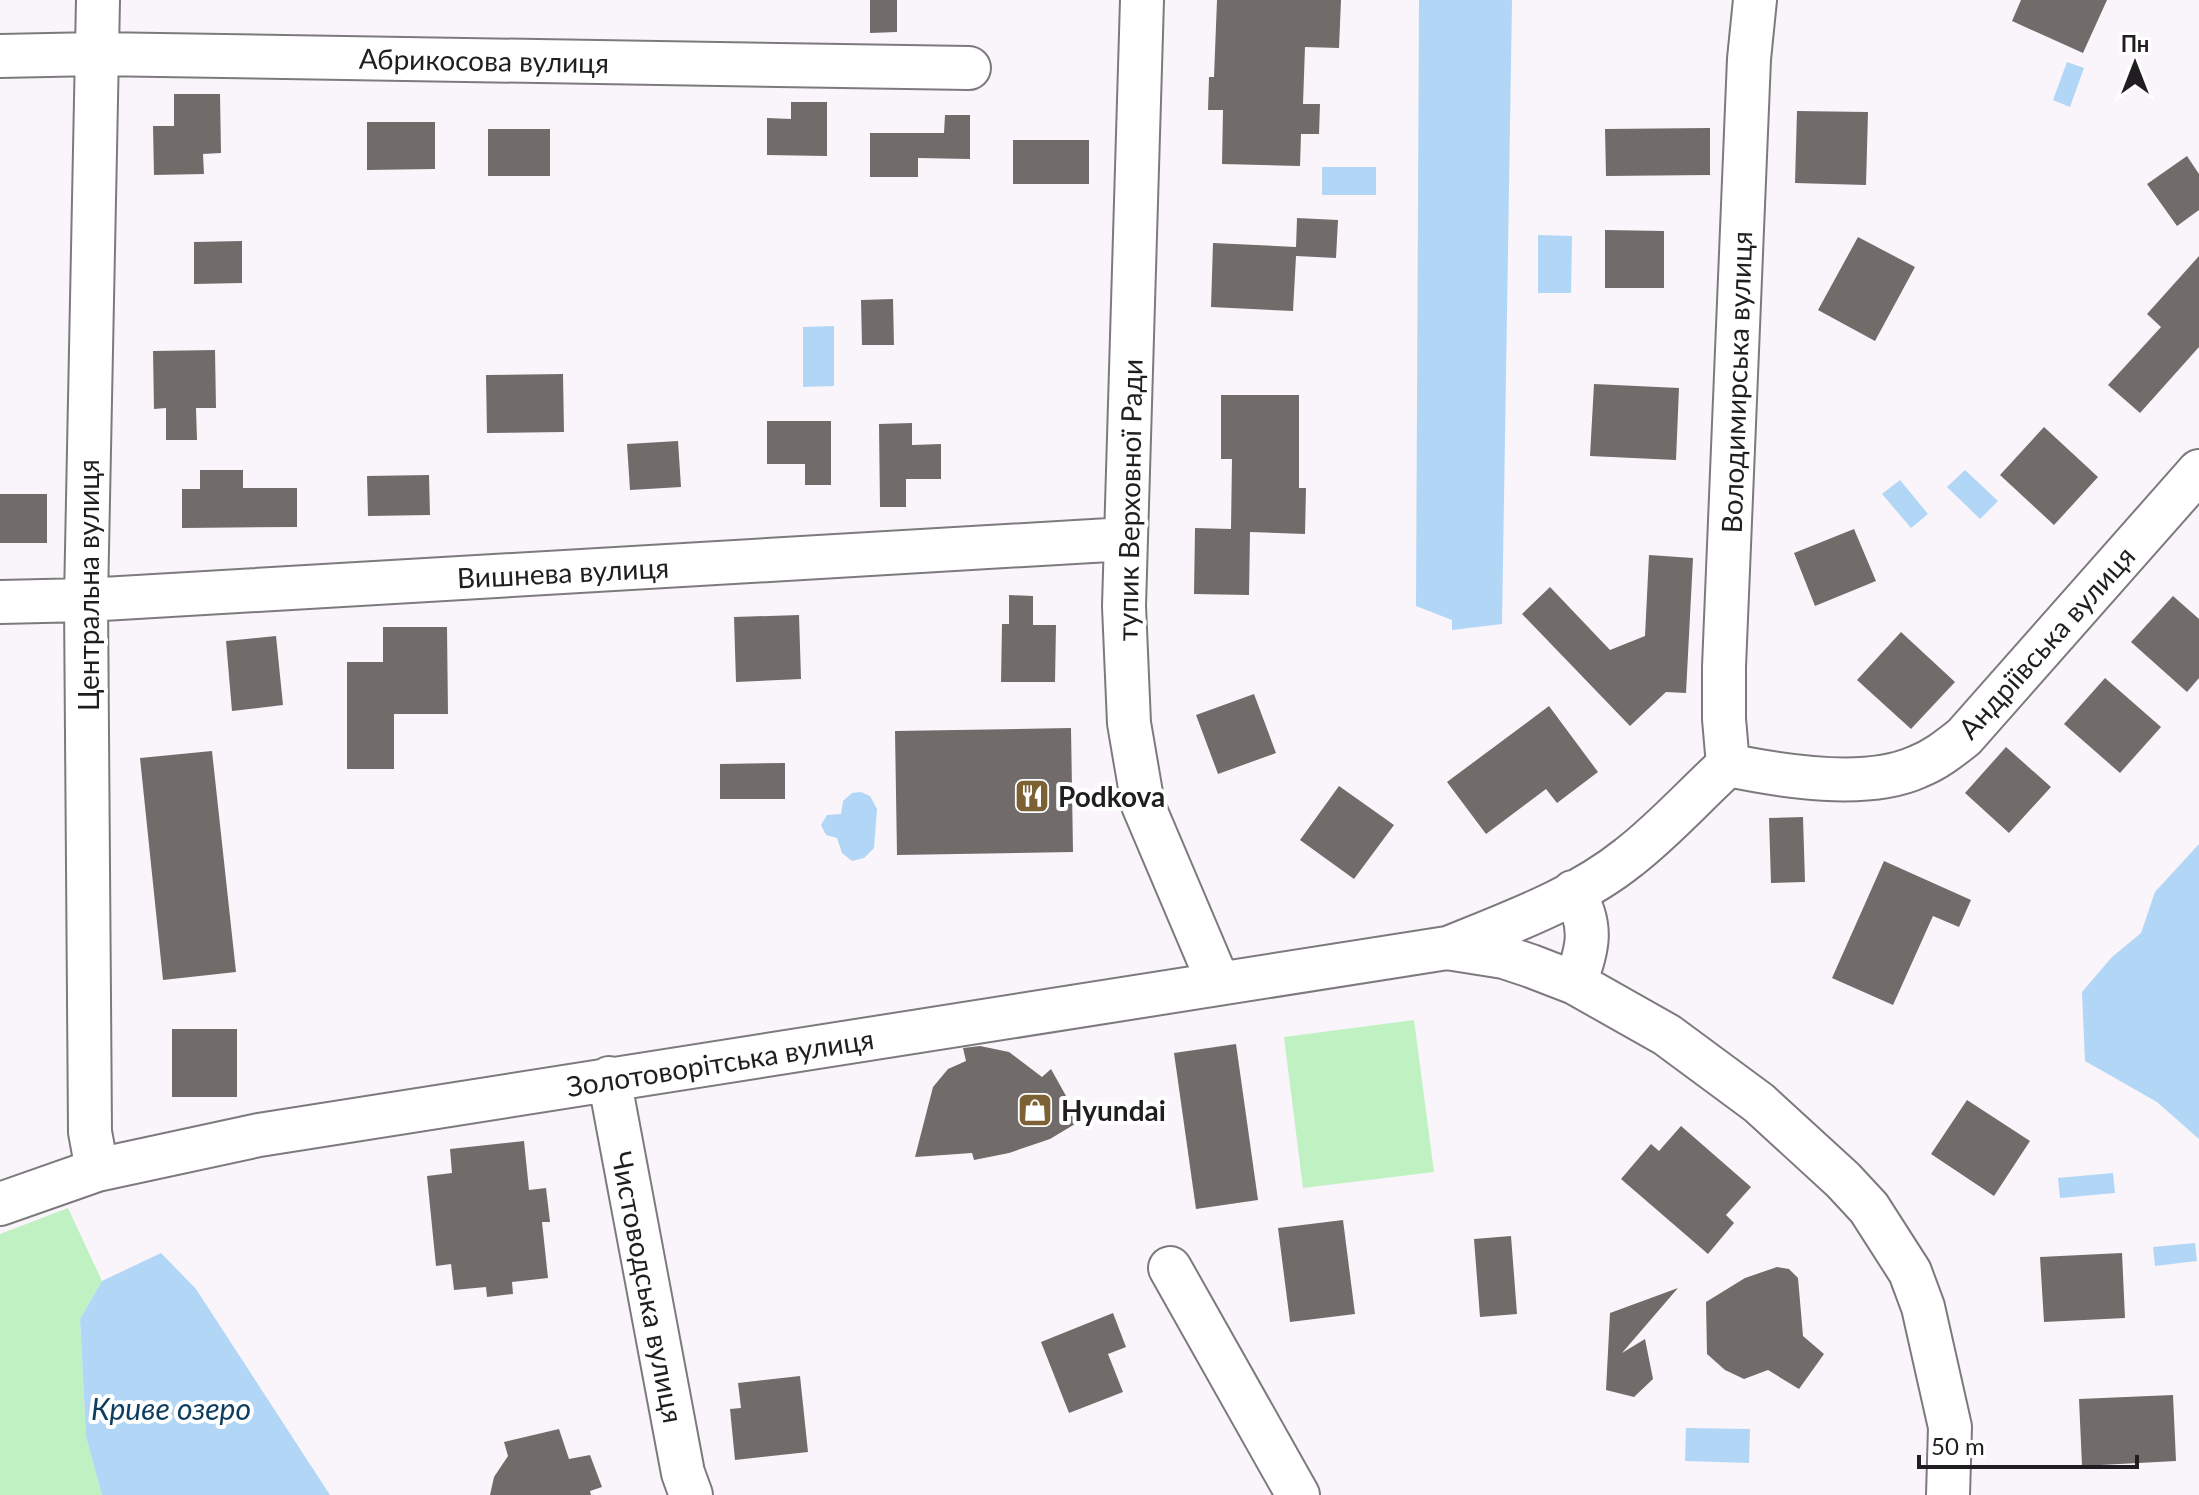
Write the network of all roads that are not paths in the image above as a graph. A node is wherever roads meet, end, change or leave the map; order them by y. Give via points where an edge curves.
1 (98, 0) edge
2 (1142, 0) edge
3 (1755, 0) edge
4 (96, 54) junction
5 (0, 56) edge
6 (969, 68) dead end
7 (2199, 471) edge
8 (1126, 539) junction
9 (86, 600) junction
10 (0, 602) edge
11 (1728, 765) junction
12 (1573, 892) junction
13 (1447, 948) junction
14 (1575, 983) junction
15 (1219, 984) junction
16 (609, 1078) junction
17 (97, 1170) junction
18 (0, 1204) edge
19 (1170, 1268) dead end
20 (691, 1495) edge
21 (1298, 1495) edge
22 (1948, 1495) edge

1 - 4 street, Центральна вулиця
2 - 8 street, тупик Верховної Ради
3 - 11 street, Володимирська вулиця via 1724,667
4 - 5 street, Абрикосова вулиця
4 - 6 street, Абрикосова вулиця
4 - 9 street, Центральна вулиця
7 - 11 street, Андріївська вулиця via 1964,737 1941,755 1890,776 1786,777
8 - 9 street, Вишнева вулиця
8 - 15 street, тупик Верховної Ради via 1129,723 1143,805
9 - 10 street, Вишнева вулиця
9 - 17 street, Центральна вулиця via 90,1132
11 - 12 street, Золотоворітська вулиця via 1631,856
12 - 13 street, Золотоворітська вулиця
12 - 14 street via 1588,929
13 - 14 street, Золотоворітська вулиця via 1504,957
13 - 15 street, Золотоворітська вулиця
14 - 22 street, Золотоворітська вулиця via 1721,1072 1869,1208 1910,1272 1923,1307 1950,1427
15 - 16 street, Золотоворітська вулиця
16 - 17 street, Золотоворітська вулиця via 259,1135
16 - 20 street, Чистоводська вулиця
17 - 18 street, Золотоворітська вулиця
19 - 21 street

